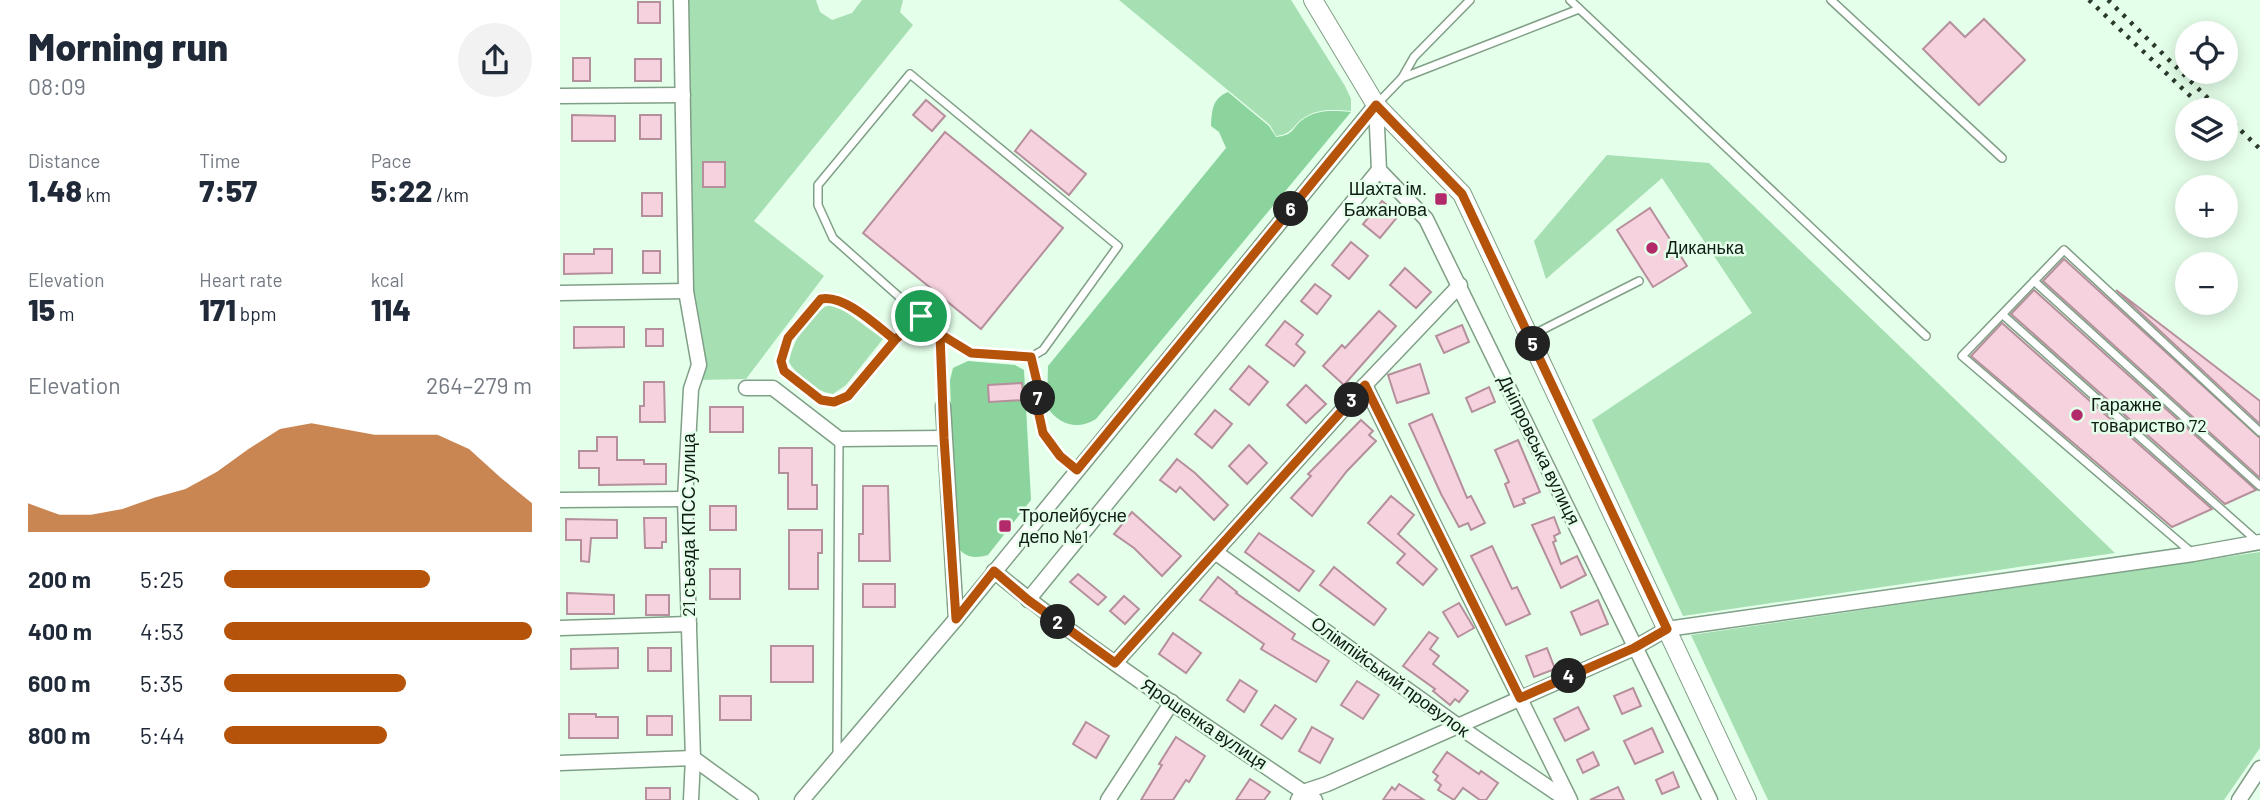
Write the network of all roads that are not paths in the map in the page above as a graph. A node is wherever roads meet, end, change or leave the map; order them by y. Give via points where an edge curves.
1 (681, 0) edge
2 (1313, 0) edge
3 (1470, 0) edge
4 (1570, 0) edge
5 (1831, 0) edge
6 (1579, 9) junction
7 (1402, 78) junction
8 (683, 95) junction
9 (560, 96) edge
10 (1376, 105) junction
11 (2002, 158) dead end
12 (1379, 170) junction
13 (1639, 281) dead end
14 (2034, 281) junction
15 (1460, 285) junction
16 (685, 290) junction
17 (560, 293) edge
18 (2003, 315) junction
19 (921, 316) junction
20 (940, 334) junction
21 (1529, 336) junction
22 (1926, 336) dead end
23 (895, 340) junction
24 (1031, 357) junction
25 (1365, 385) junction
26 (746, 388) dead end
27 (943, 406) joint
28 (2260, 432) edge
29 (944, 438) junction
30 (839, 439) junction
31 (1077, 470) junction
32 (2260, 486) edge
33 (685, 499) junction
34 (560, 500) edge
35 (2259, 542) edge
36 (1215, 552) junction
37 (2193, 554) junction
38 (994, 571) junction
39 (1028, 600) junction
40 (956, 619) junction
41 (689, 624) junction
42 (560, 628) edge
43 (1667, 629) junction
44 (1634, 648) junction
45 (1115, 663) junction
46 (1520, 698) junction
47 (1172, 702) junction
48 (1458, 726) junction
49 (693, 758) junction
50 (837, 759) junction
51 (560, 763) edge
52 (2260, 768) edge
53 (1305, 797) edge
54 (691, 800) edge
55 (751, 800) edge
56 (803, 800) edge
57 (1108, 800) edge
58 (1568, 800) edge
59 (1710, 800) edge
60 (1747, 800) edge
61 (2239, 800) edge

1 - 8 street, 21 съезда КПСС улица
2 - 10 street
3 - 7 lane via 1414,57
4 - 6 lane
5 - 11 lane
6 - 7 lane
6 - 22 lane
7 - 10 lane
8 - 9 street
8 - 16 street, 21 съезда КПСС улица
10 - 12 street
10 - 21 street via 1462,194
10 - 31 street
12 - 15 street, Дніпровська вулиця via 1426,219
12 - 39 street
13 - 21 lane
14 - 18 lane
14 - 28 lane via 2064,250
14 - 32 lane
15 - 25 street
15 - 44 street, Дніпровська вулиця
16 - 17 street
16 - 33 street, 21 съезда КПСС улица via 699,365 691,389
18 - 35 lane
18 - 37 lane via 1962,356
19 - 20 lane
19 - 23 lane
19 - 24 lane via 833,238 818,205 818,185 910,74 1118,247 1043,350
20 - 24 lane via 971,353
20 - 27 lane
21 - 43 street
23 - 23 lane via 848,396 834,402 821,400 784,371 781,361 788,338 826,298 845,303
24 - 31 lane via 1043,433
25 - 36 street
25 - 46 street
26 - 30 street via 773,388
27 - 29 street
29 - 30 street
29 - 40 street
30 - 50 lane
31 - 38 street
33 - 34 street
33 - 41 street, 21 съезда КПСС улица
35 - 37 street
36 - 45 street
36 - 48 street, Олімпійський провулок
37 - 43 street
38 - 39 street, Ярошенка вулиця
38 - 40 street
39 - 45 street, Ярошенка вулиця
40 - 50 street
41 - 42 street
41 - 49 street, 21 съезда КПСС улица
43 - 44 street
43 - 60 street
44 - 46 street
44 - 59 street, Дніпровська вулиця
45 - 47 street, Ярошенка вулиця
46 - 48 street
46 - 58 street
47 - 53 street, Ярошенка вулиця
47 - 57 street
48 - 53 street
48 - 58 street, Олімпійський провулок
49 - 51 street
49 - 54 street, 21 съезда КПСС улица
49 - 55 street
50 - 56 street
52 - 61 street

